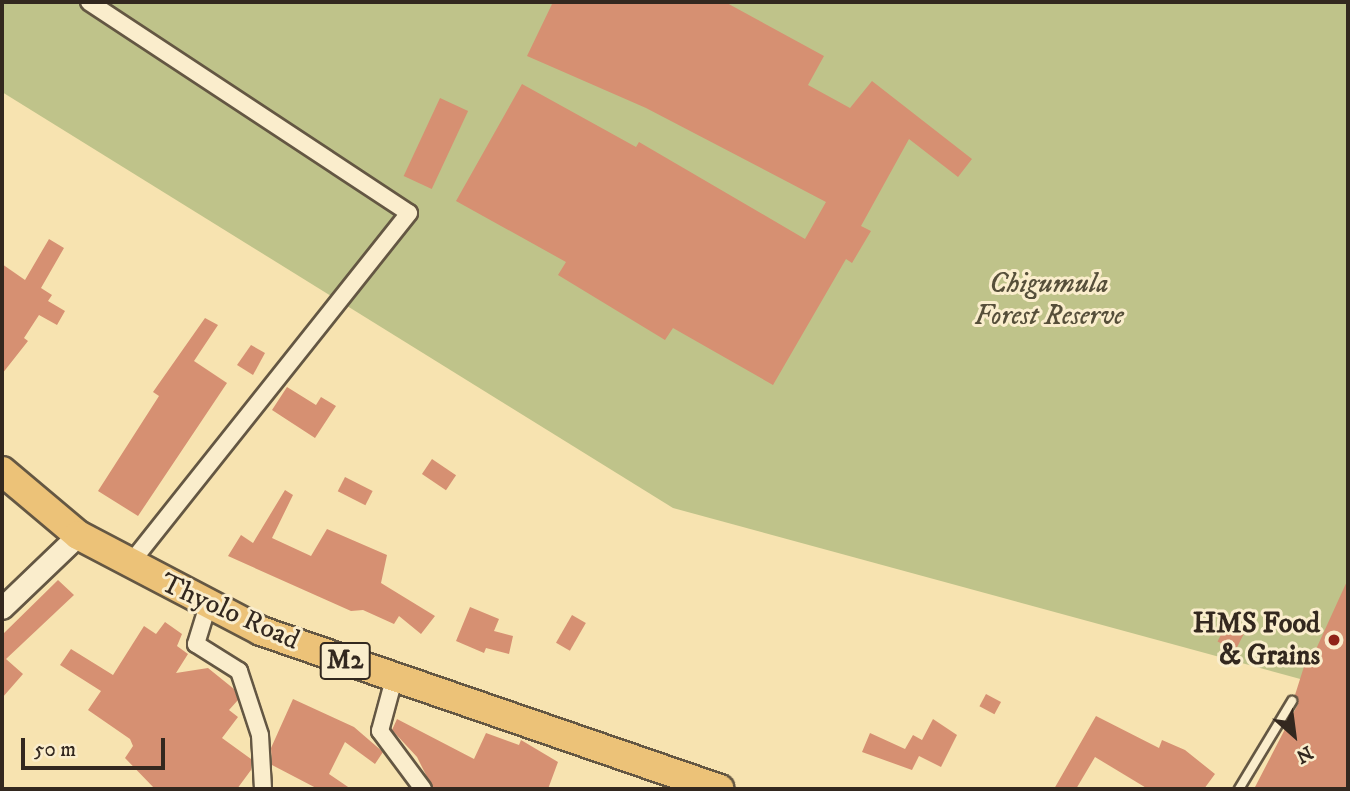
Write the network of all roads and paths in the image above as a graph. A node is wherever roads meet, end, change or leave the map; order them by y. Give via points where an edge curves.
1 (89, 2) edge
2 (2, 471) edge
3 (78, 535) junction
4 (129, 565) junction
5 (208, 605) junction
6 (2, 608) edge
7 (394, 679) junction
8 (1292, 701) dead end
9 (263, 789) edge
10 (423, 789) edge
11 (720, 789) edge
12 (1239, 789) edge

1 - 4 street via 409,213
2 - 3 highway, Thyolo Road / M2
3 - 4 highway, Thyolo Road / M2
3 - 6 street
4 - 5 highway, Thyolo Road / M2
5 - 7 highway, Thyolo Road / M2
5 - 9 street via 197,644 239,671 260,736
7 - 10 street via 380,731
7 - 11 highway, Thyolo Road / M2
8 - 12 lane

